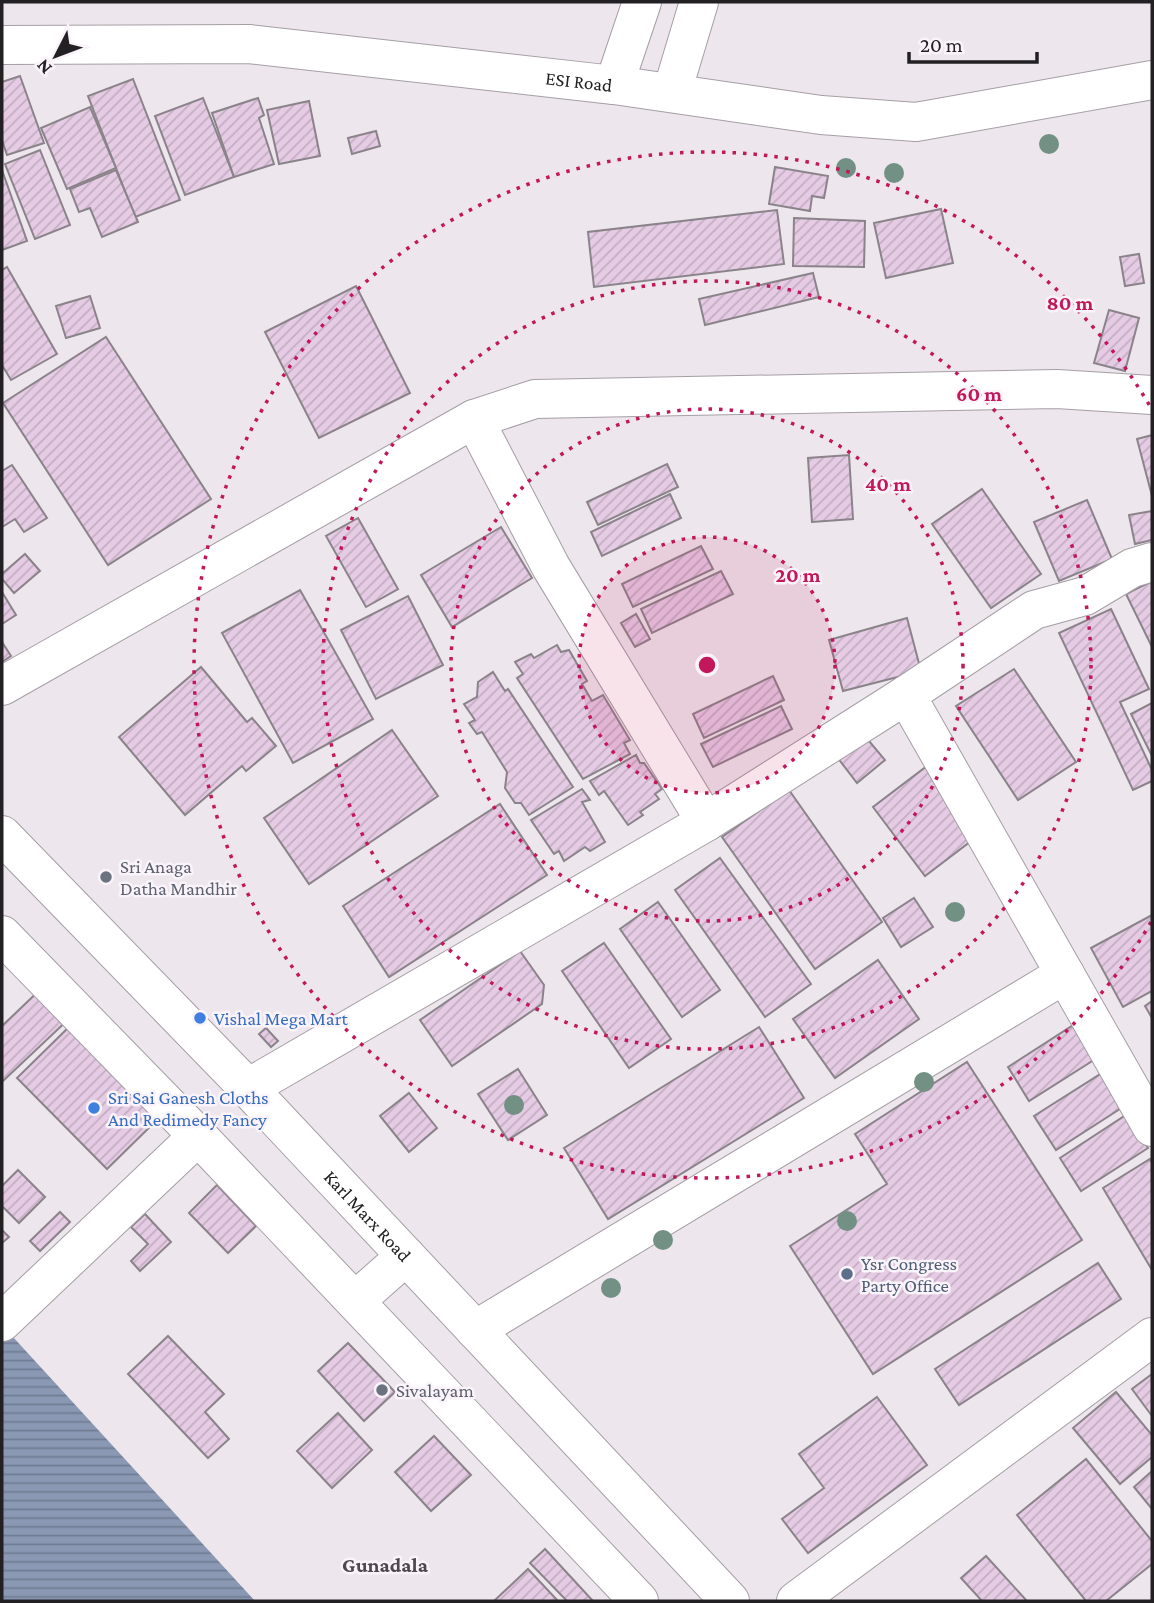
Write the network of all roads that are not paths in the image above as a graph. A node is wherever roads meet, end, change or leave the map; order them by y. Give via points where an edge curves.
1 (642, 2) edge
2 (699, 2) edge
3 (2, 45) edge
4 (1152, 80) edge
5 (614, 85) junction
6 (672, 92) junction
7 (1152, 395) edge
8 (474, 419) junction
9 (1152, 562) edge
10 (2, 686) edge
11 (906, 695) junction
12 (706, 822) junction
13 (2, 835) edge
14 (2, 935) edge
15 (1065, 974) junction
16 (248, 1088) junction
17 (1152, 1127) edge
18 (198, 1136) junction
19 (406, 1256) junction
20 (355, 1301) junction
21 (5, 1319) edge
22 (475, 1330) junction
23 (1152, 1337) edge
24 (639, 1601) edge
25 (730, 1601) edge
26 (796, 1601) edge

1 - 5 street
2 - 6 street
3 - 5 street, ESI Road via 249,44
4 - 6 street, ESI Road via 916,122 821,115
5 - 6 street, ESI Road
7 - 8 street via 1057,389 535,400
8 - 10 street
8 - 12 street via 551,568
9 - 11 street via 1132,568 1085,596 1034,610
11 - 12 street
11 - 15 street
12 - 16 street
13 - 16 street, Karl Marx Road
14 - 18 street
15 - 17 street
15 - 22 street
16 - 19 street, Karl Marx Road
18 - 20 street
18 - 21 street
19 - 20 street
19 - 22 street, Karl Marx Road
20 - 24 street
22 - 25 street, Karl Marx Road
23 - 26 street

